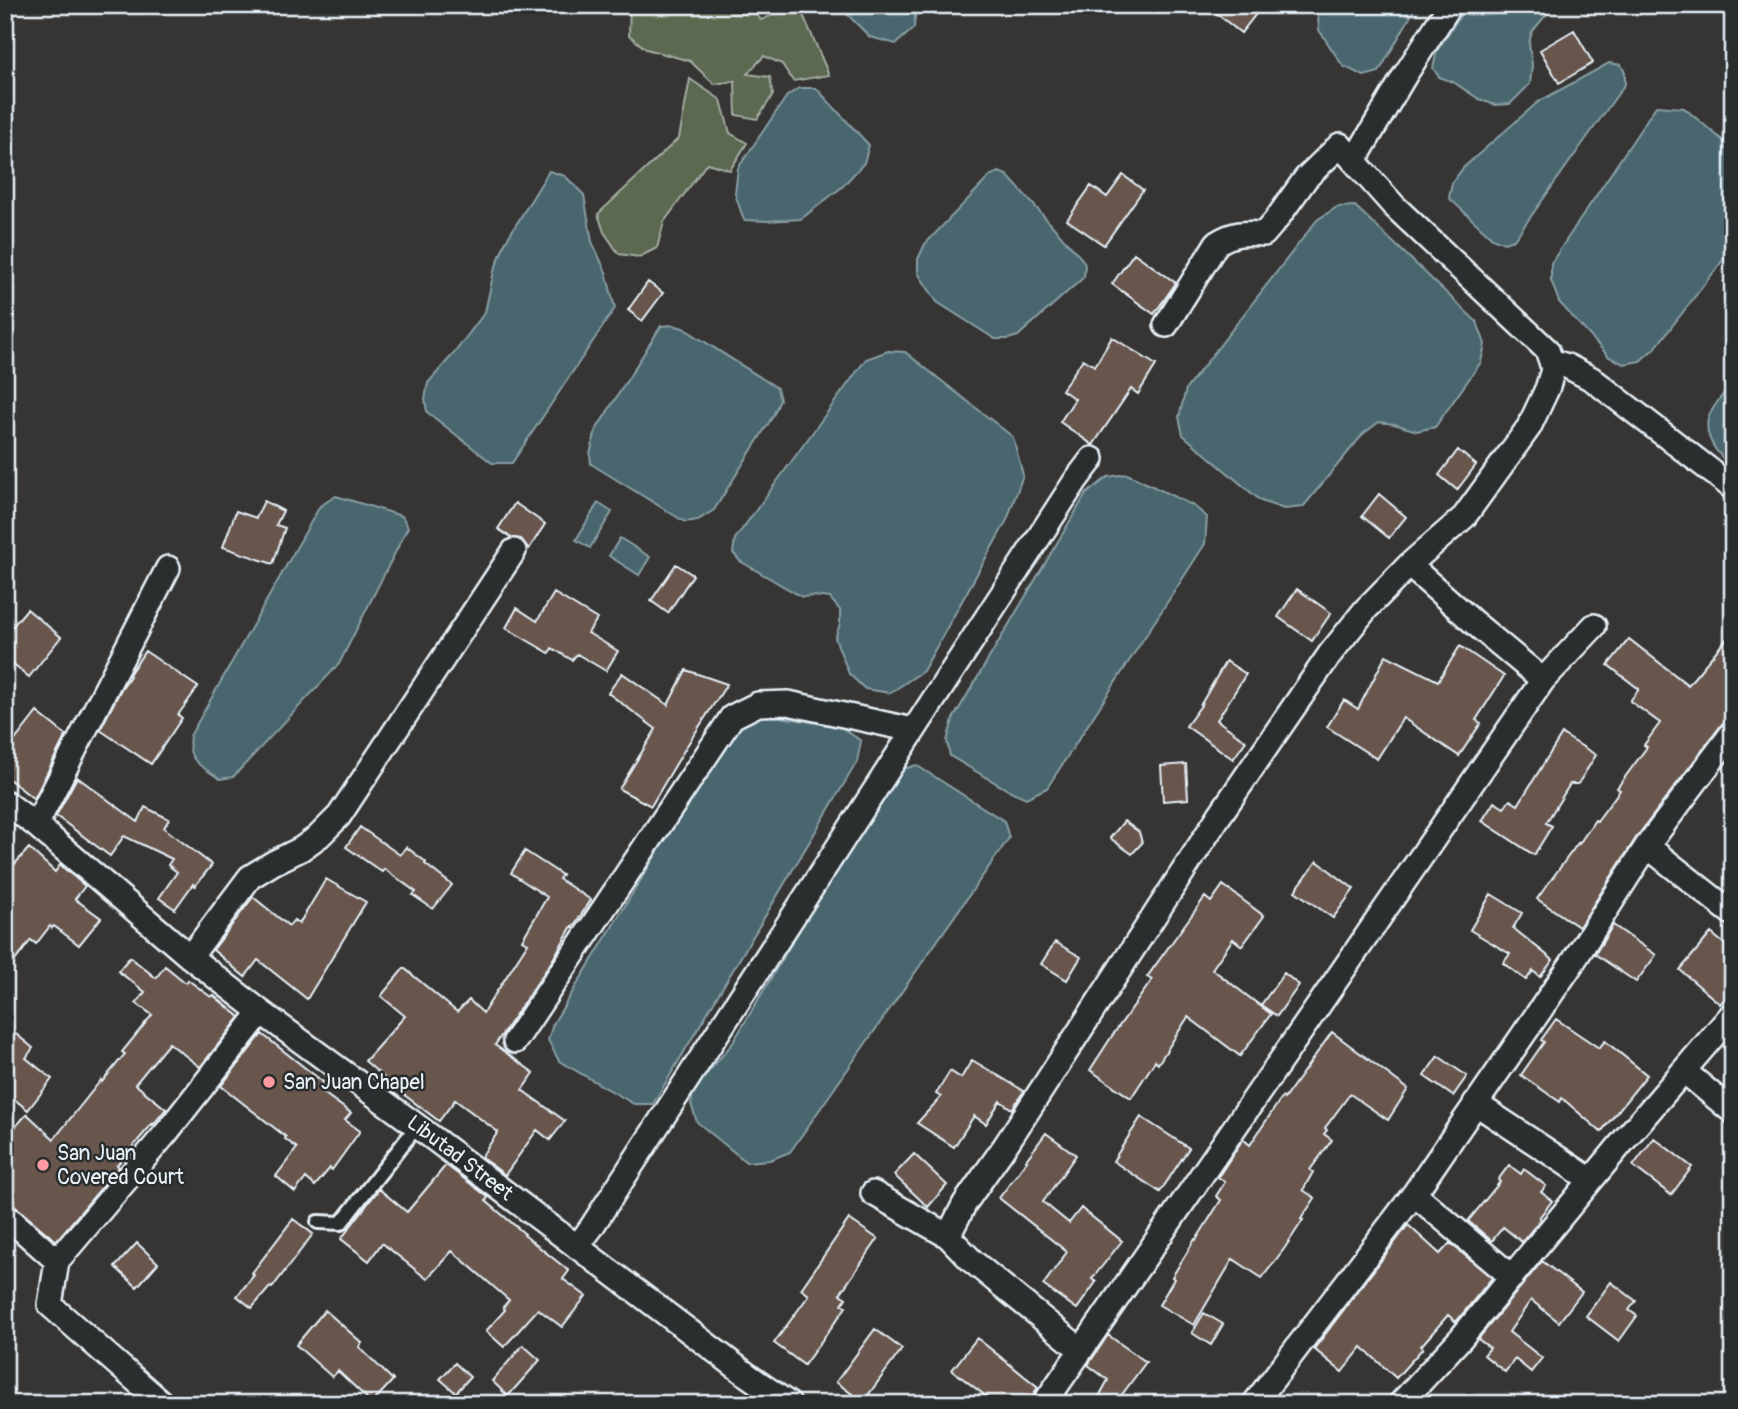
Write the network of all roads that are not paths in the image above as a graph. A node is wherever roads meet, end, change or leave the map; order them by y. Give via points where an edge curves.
1 (1450, 5) edge
2 (1354, 161) junction
3 (1166, 325) dead end
4 (1551, 361) junction
5 (1092, 459) dead end
6 (1733, 488) edge
7 (514, 551) dead end
8 (1409, 565) junction
9 (168, 568) dead end
10 (1594, 626) dead end
11 (1543, 680) junction
12 (913, 730) junction
13 (1733, 732) edge
14 (5, 802) edge
15 (36, 825) junction
16 (1647, 846) junction
17 (1733, 914) edge
18 (190, 957) junction
19 (261, 1012) junction
20 (1733, 1013) edge
21 (515, 1041) dead end
22 (1684, 1070) junction
23 (1475, 1103) junction
24 (1733, 1112) edge
25 (417, 1126) junction
26 (1591, 1180) junction
27 (873, 1193) dead end
28 (1414, 1194) junction
29 (318, 1222) dead end
30 (5, 1229) edge
31 (948, 1236) junction
32 (577, 1247) junction
33 (57, 1261) junction
34 (1512, 1277) junction
35 (1081, 1350) junction
36 (163, 1404) edge
37 (789, 1404) edge
38 (1044, 1404) edge
39 (1254, 1404) edge
40 (1400, 1404) edge

1 - 2 street
2 - 3 street via 1340,145 1306,178 1264,234 1239,233 1217,243
2 - 4 street via 1394,206 1533,335
4 - 6 street via 1592,379
4 - 8 street via 1547,389 1529,427 1464,517
5 - 12 street
7 - 18 street via 339,816 301,849 250,877
8 - 11 street
8 - 31 street via 1330,654 965,1203
9 - 15 street
10 - 11 street
11 - 35 street
12 - 21 street via 788,703 758,704 732,717
12 - 32 street
13 - 16 street
14 - 15 street, Libutad Street
15 - 18 street, Libutad Street
16 - 17 street
16 - 23 street
18 - 19 street, Libutad Street
19 - 25 street, Libutad Street
19 - 33 street
20 - 22 street
22 - 24 street
22 - 26 street
23 - 26 street
23 - 28 street
25 - 29 lane via 341,1223
25 - 32 street, Libutad Street
26 - 34 street
27 - 31 street
28 - 34 street
28 - 39 street
30 - 33 street via 12,1221
31 - 35 street
32 - 37 street, Libutad Street
33 - 36 street via 50,1305
34 - 40 street
35 - 38 street

